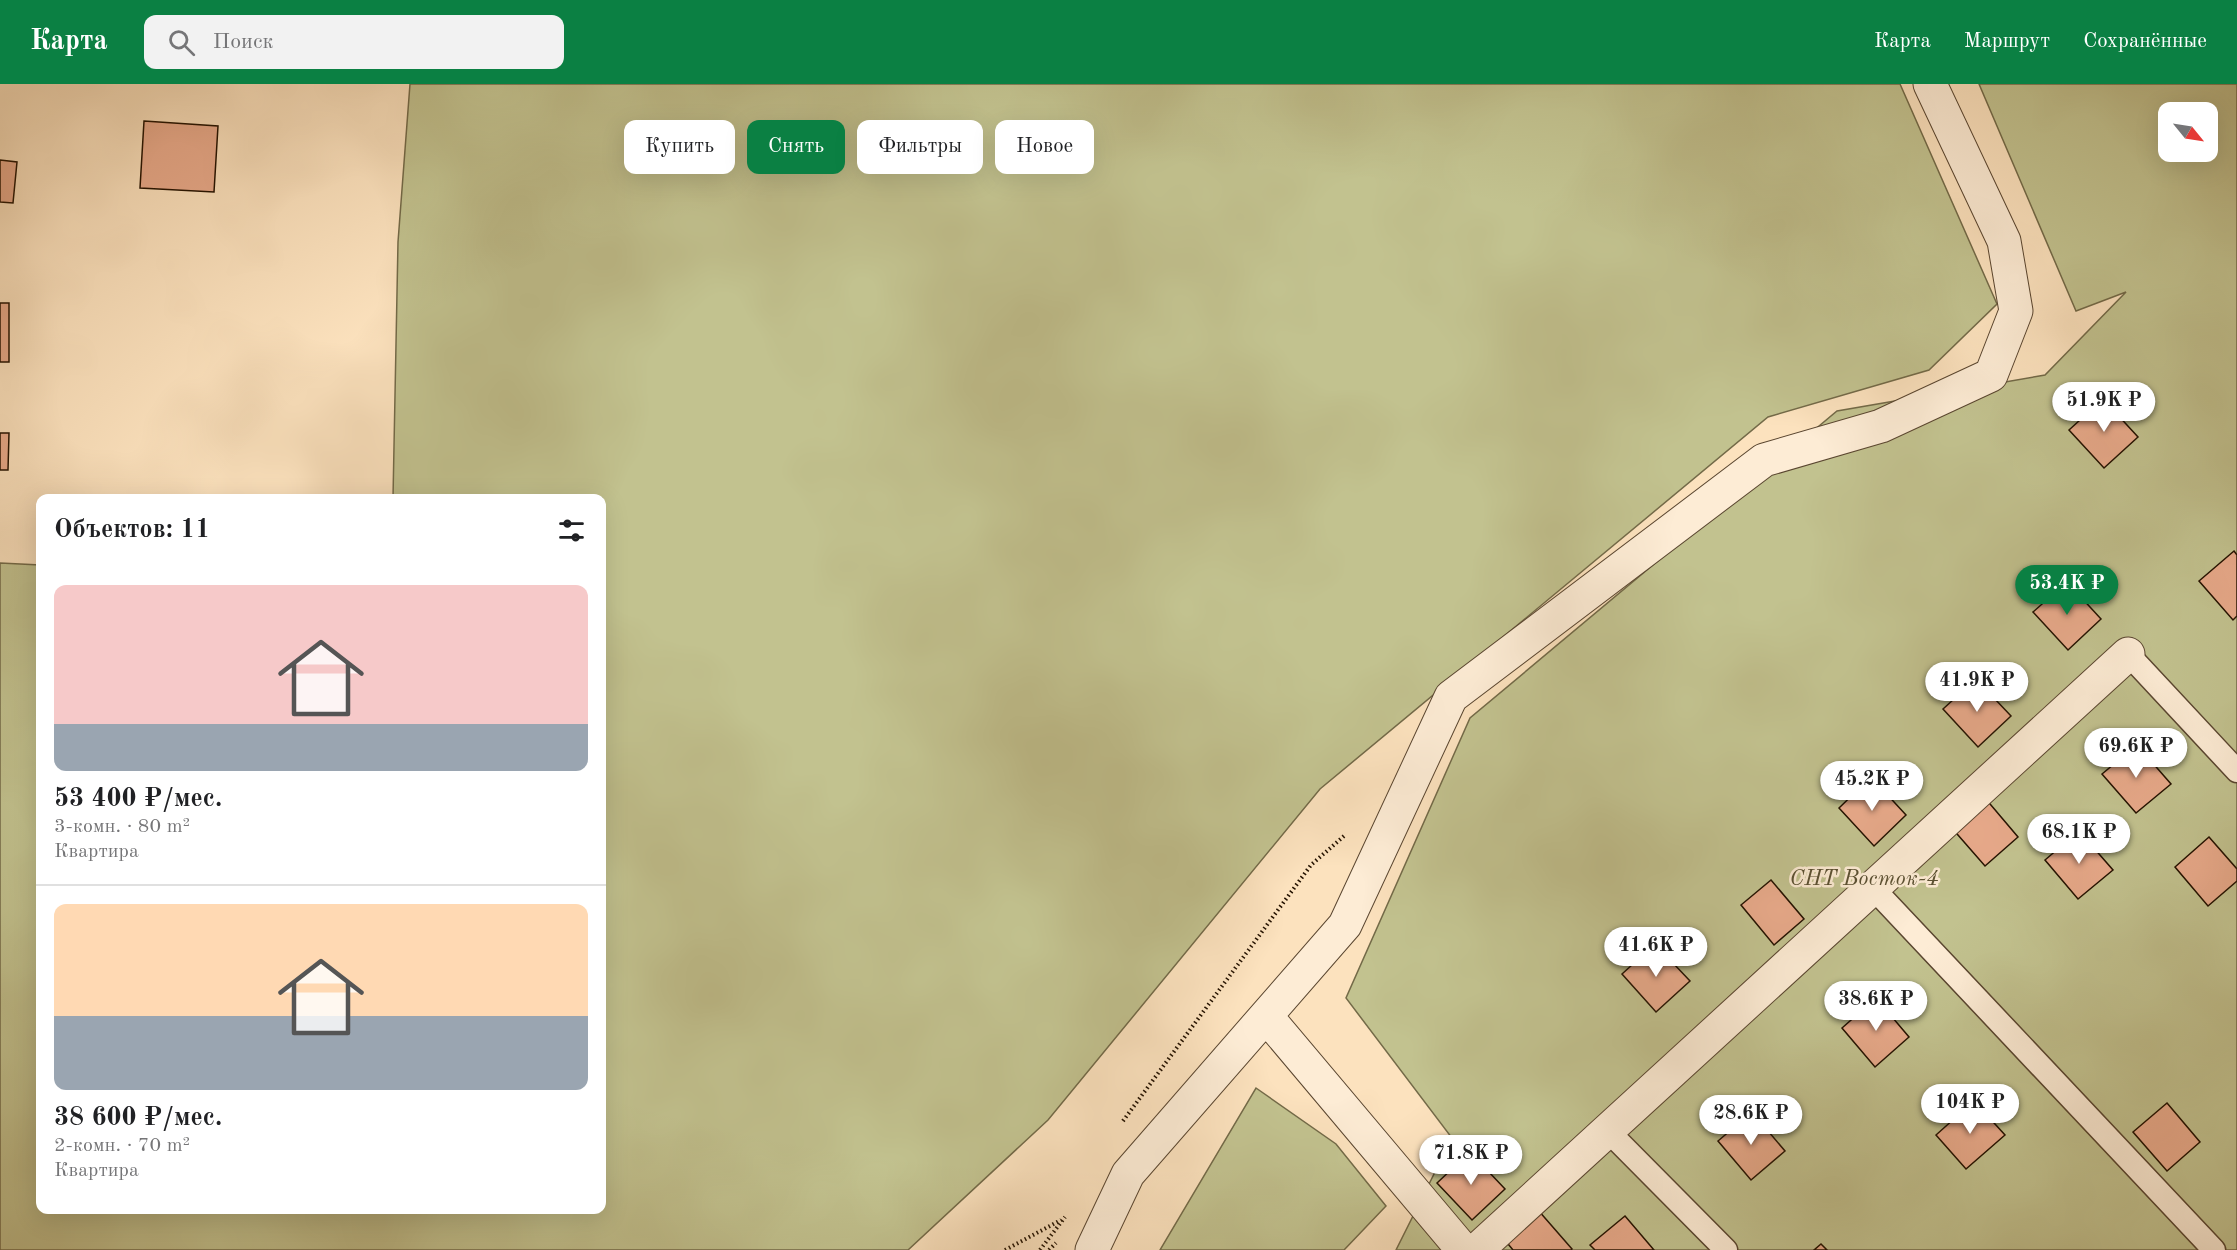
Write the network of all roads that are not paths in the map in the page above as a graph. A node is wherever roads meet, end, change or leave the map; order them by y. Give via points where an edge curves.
1 (1930, 84) edge
2 (2128, 654) joint
3 (2237, 771) edge
4 (1873, 888) junction
5 (1266, 1016) junction
6 (1608, 1131) junction
7 (1092, 1250) edge
8 (1463, 1250) edge
9 (1477, 1250) edge
10 (1726, 1250) edge
11 (2214, 1250) edge

1 - 5 street via 2004,241 2016,311 1991,375 1881,426 1764,460 1450,698 1346,925
2 - 3 lane
2 - 4 street
4 - 6 street
4 - 11 lane
5 - 7 street via 1128,1174
5 - 8 street
6 - 9 street
6 - 10 lane

